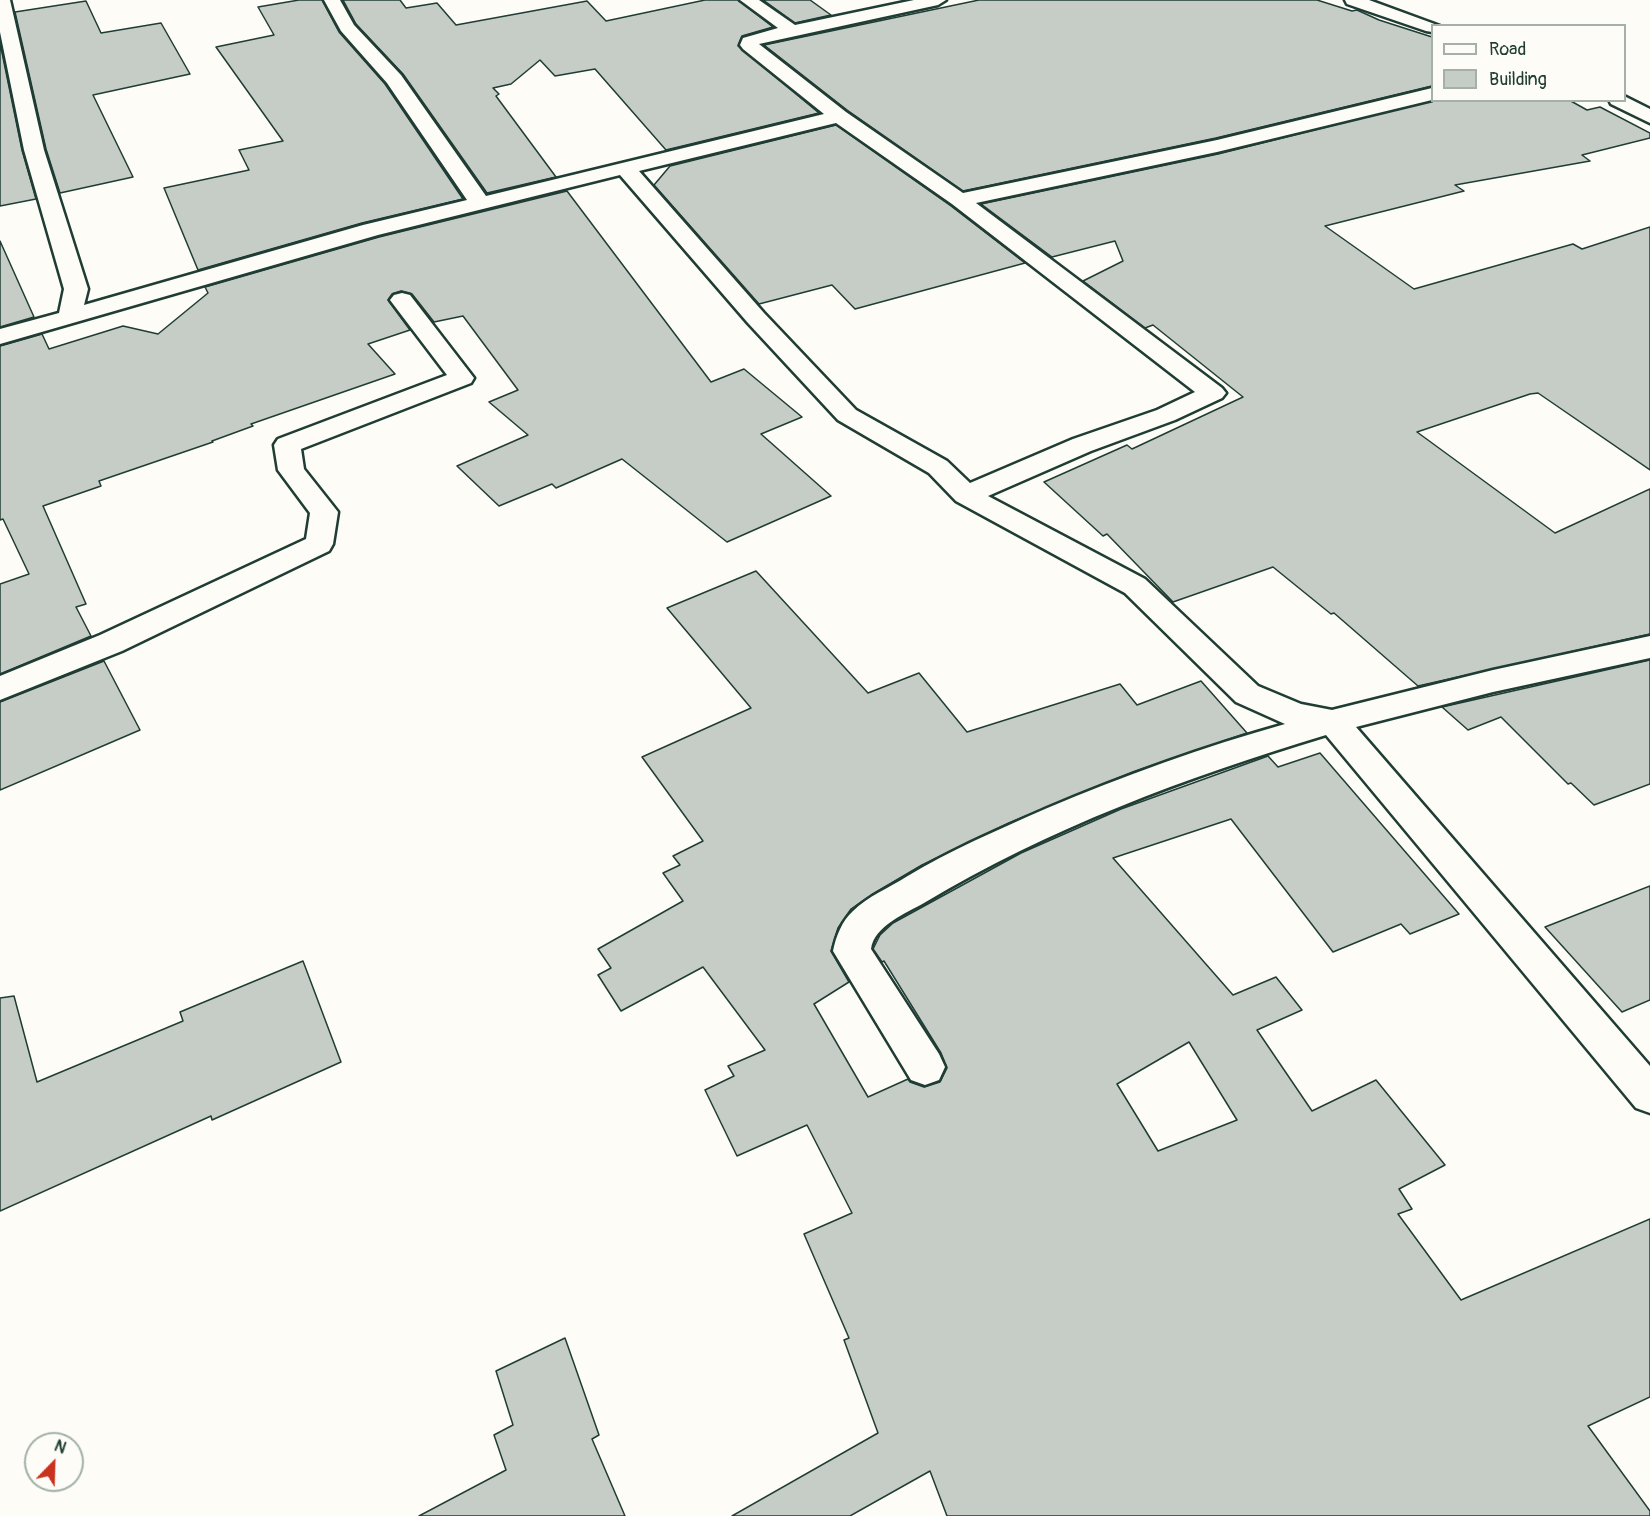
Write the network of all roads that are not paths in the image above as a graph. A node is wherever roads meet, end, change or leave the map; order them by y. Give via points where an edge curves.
1 (2, 0) edge
2 (332, 0) edge
3 (748, 0) edge
4 (938, 0) edge
5 (1353, 0) edge
6 (1403, 0) edge
7 (1379, 9) junction
8 (1431, 27) edge
9 (794, 31) junction
10 (1431, 94) edge
11 (1622, 102) edge
12 (839, 116) junction
13 (1650, 117) edge
14 (625, 168) junction
15 (959, 200) junction
16 (480, 203) junction
17 (402, 300) dead end
18 (69, 318) junction
19 (0, 337) edge
20 (966, 495) junction
21 (1650, 646) edge
22 (0, 689) edge
23 (1333, 722) junction
24 (925, 1067) dead end
25 (1650, 1095) edge

1 - 18 street via 34,150 76,288
2 - 16 street via 347,27 394,79
3 - 9 street
4 - 9 street
5 - 7 street
6 - 7 street
7 - 8 street
9 - 12 street via 753,39 749,45
10 - 15 street via 1217,146
11 - 13 street
12 - 14 street
12 - 15 street
14 - 16 street
14 - 20 street via 847,416 938,467
15 - 20 street via 1213,393 1166,416 1082,445
16 - 18 street via 371,230
17 - 22 street via 462,378 287,445 291,470 324,512 319,544 111,643
18 - 19 street
20 - 23 street via 1135,586 1247,694 1295,715
21 - 23 street
23 - 24 street via 1204,761 1091,802 948,868 863,923 852,939 852,951
23 - 25 street

